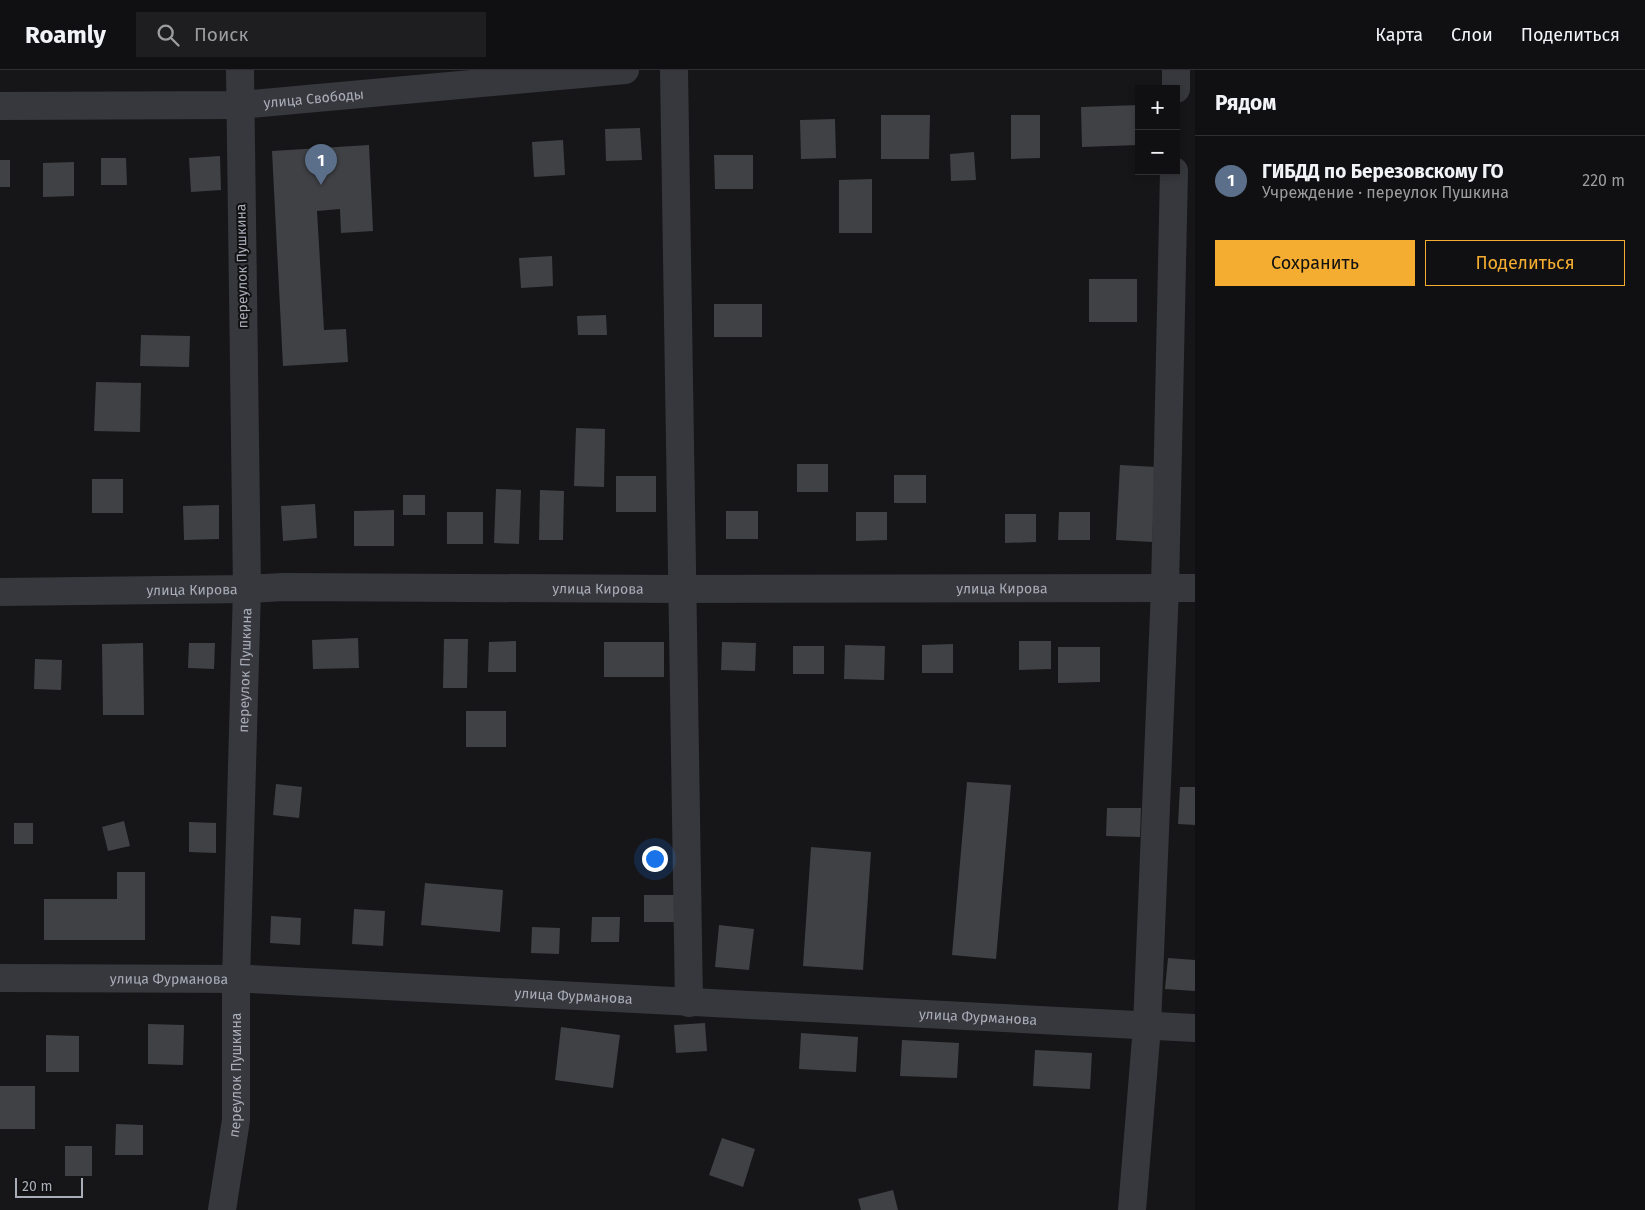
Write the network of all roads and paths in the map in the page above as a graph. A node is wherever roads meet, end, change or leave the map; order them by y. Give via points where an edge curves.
1 (240, 70) edge
2 (625, 70) edge
3 (674, 70) edge
4 (1176, 70) edge
5 (1176, 85) edge
6 (240, 104) junction
7 (0, 106) edge
8 (1174, 175) edge
9 (683, 588) junction
10 (1166, 588) junction
11 (1195, 588) edge
12 (247, 589) junction
13 (0, 592) edge
14 (0, 978) edge
15 (236, 980) junction
16 (689, 1003) junction
17 (1147, 1026) junction
18 (1195, 1028) edge
19 (222, 1210) edge
20 (1132, 1210) edge

1 - 6 street, переулок Пушкина
2 - 6 street, улица Свободы
3 - 9 street
4 - 5 street
6 - 7 street, улица Свободы
6 - 12 street, переулок Пушкина
8 - 10 street
9 - 10 street, улица Кирова
9 - 12 street, улица Кирова
9 - 16 street
10 - 11 street, улица Кирова
10 - 17 street
12 - 13 street, улица Кирова
12 - 15 street, переулок Пушкина
14 - 15 street, улица Фурманова
15 - 16 street, улица Фурманова
15 - 19 street, переулок Пушкина via 236,1120
16 - 17 street, улица Фурманова
17 - 18 street, улица Фурманова
17 - 20 street

